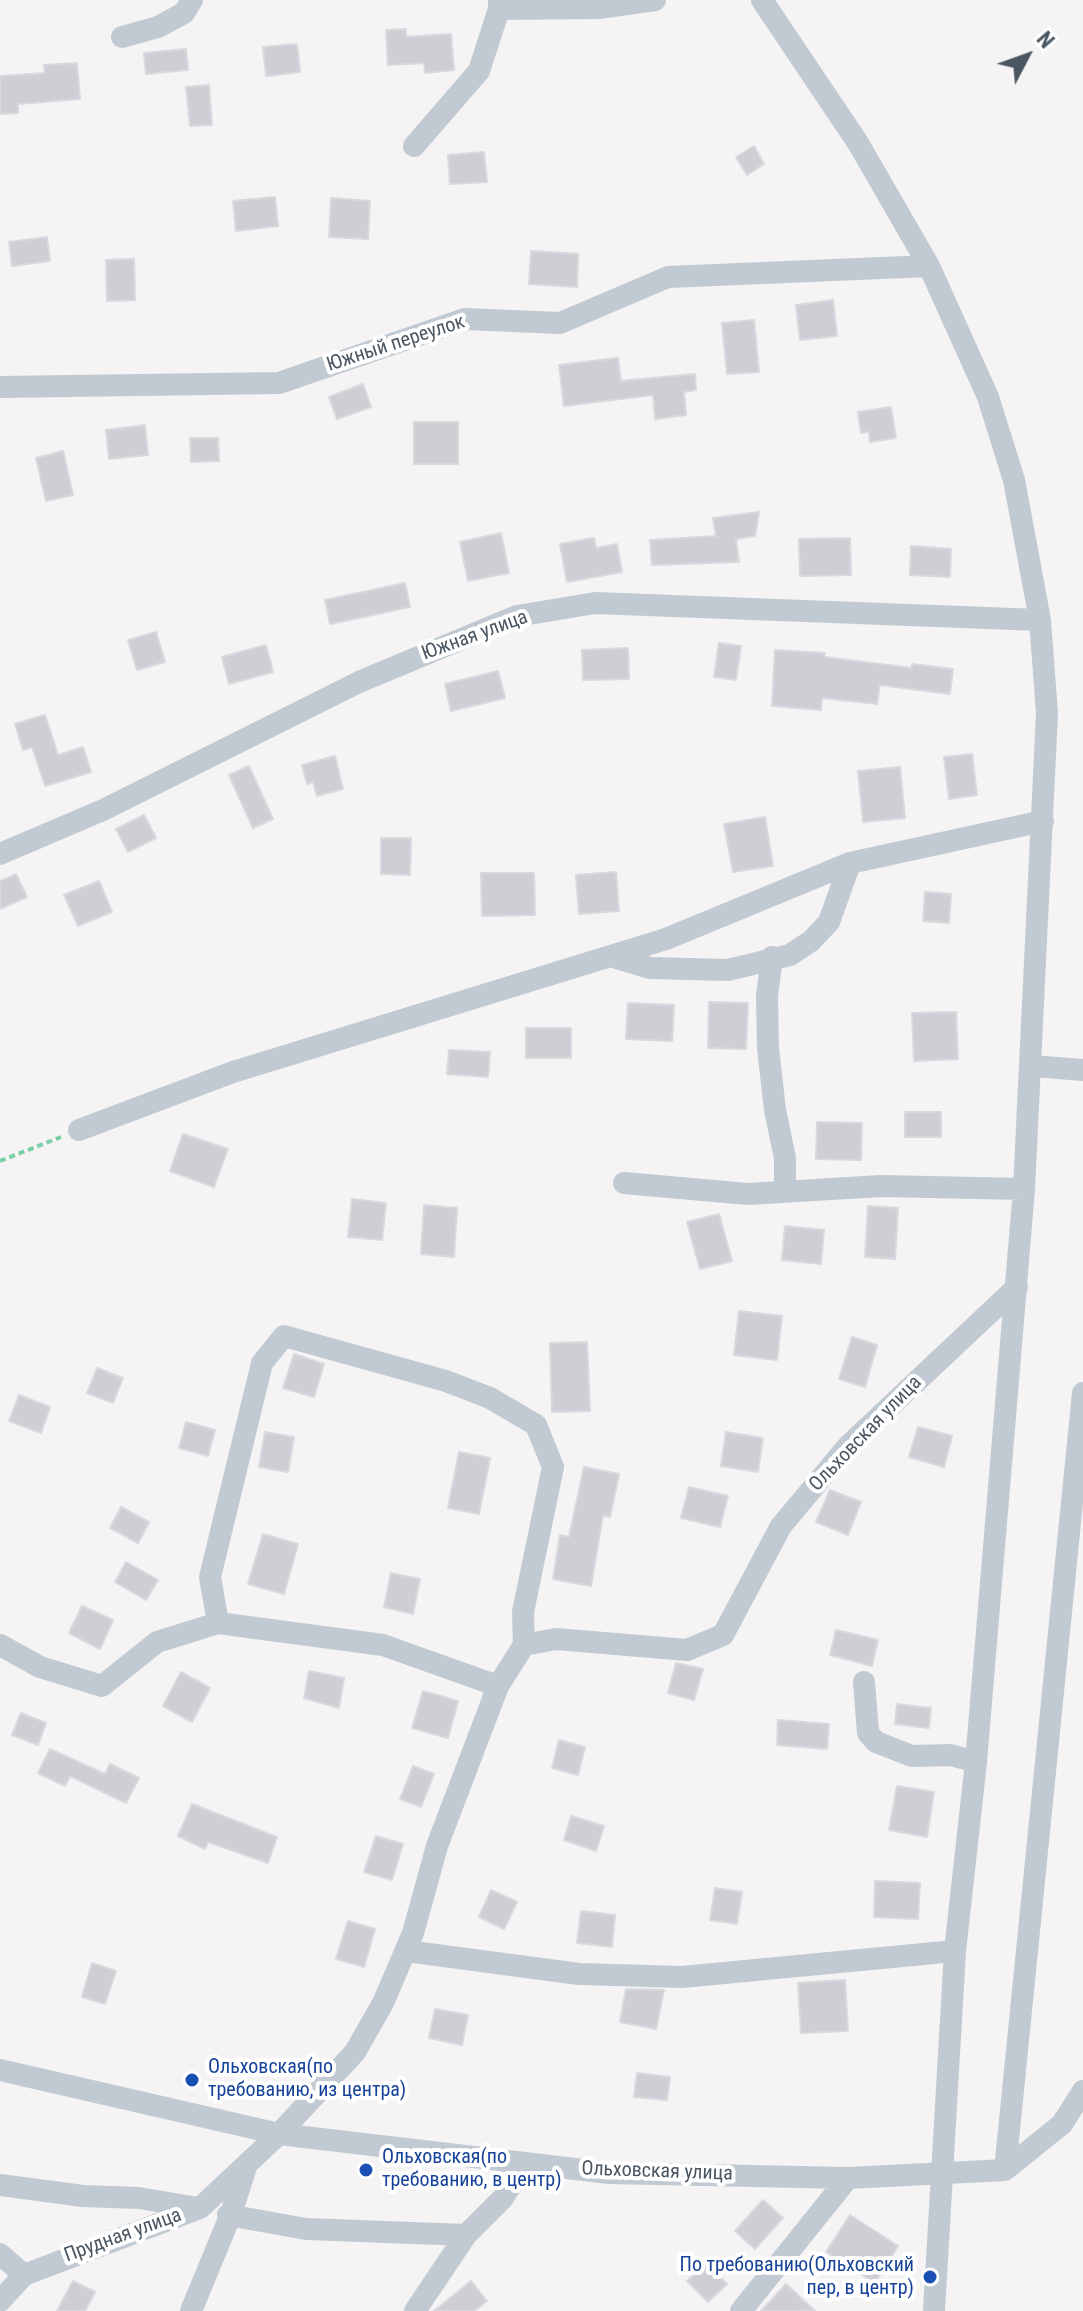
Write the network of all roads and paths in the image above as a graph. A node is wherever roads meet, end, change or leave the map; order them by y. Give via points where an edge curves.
1 (192, 0) edge
2 (655, 0) edge
3 (762, 0) edge
4 (499, 5) edge
5 (122, 37) dead end
6 (414, 146) dead end
7 (929, 266) junction
8 (0, 387) edge
9 (1040, 620) junction
10 (1043, 821) junction
11 (0, 854) edge
12 (850, 863) junction
13 (613, 957) junction
14 (772, 957) junction
15 (1032, 1066) junction
16 (1083, 1070) edge
17 (79, 1130) joint
18 (0, 1161) edge
19 (624, 1183) dead end
20 (1024, 1189) junction
21 (785, 1191) junction
22 (1017, 1287) junction
23 (1083, 1393) edge
24 (218, 1623) junction
25 (0, 1645) edge
26 (524, 1645) junction
27 (864, 1682) dead end
28 (498, 1686) junction
29 (976, 1762) junction
30 (406, 1951) junction
31 (955, 1951) junction
32 (0, 2070) edge
33 (1083, 2091) edge
34 (1073, 2127) edge
35 (279, 2134) junction
36 (525, 2163) junction
37 (246, 2166) junction
38 (1005, 2170) junction
39 (940, 2172) junction
40 (848, 2178) junction
41 (0, 2185) edge
42 (200, 2208) junction
43 (229, 2215) junction
44 (466, 2235) junction
45 (0, 2254) edge
46 (24, 2275) junction
47 (0, 2301) edge
48 (191, 2311) edge
49 (415, 2311) edge
50 (741, 2311) edge
51 (934, 2311) edge

1 - 5 street via 184,13 158,27
2 - 4 street via 599,8
3 - 7 street via 858,143
4 - 6 street via 479,71
7 - 8 street, Южный переулок via 668,277 560,323 465,319 279,383
7 - 9 street via 997,425 1014,480
9 - 10 street via 1047,713
9 - 11 street, Южная улица via 595,603 517,616 359,682 103,810
10 - 12 street
10 - 15 street
12 - 13 street
12 - 14 street via 829,922 790,955
13 - 14 street via 650,968 728,970
13 - 17 street via 233,1072
14 - 21 street via 768,1048
15 - 16 street
15 - 20 street
17 - 18 path
19 - 21 street via 748,1194
20 - 21 street via 881,1186
20 - 22 street
22 - 26 street, Ольховская улица via 848,1446 781,1526 723,1635 687,1650 556,1639
22 - 29 street
23 - 38 street
24 - 25 street via 157,1642 102,1686 40,1667
24 - 26 street via 210,1577 262,1363 284,1336 382,1361 490,1398 536,1425 553,1467 523,1612
24 - 28 street via 383,1645
26 - 28 street
27 - 29 street via 868,1733 876,1742 912,1756 951,1755
28 - 30 street via 437,1846
29 - 31 street
30 - 31 street via 579,1974 682,1977
30 - 35 street via 355,2052
31 - 39 street
32 - 35 street, Ольховская улица
33 - 34 street
34 - 38 street
35 - 36 street, Ольховская улица
35 - 37 street, Прудная улица
36 - 40 street, Ольховская улица via 609,2173
36 - 44 street via 503,2198
37 - 42 street, Прудная улица
37 - 43 street
38 - 39 street, Ольховская улица
39 - 40 street, Ольховская улица
39 - 51 street
40 - 50 street
41 - 42 street
42 - 43 street
42 - 46 street, Прудная улица
43 - 44 street via 306,2229
43 - 48 street
44 - 49 street
45 - 46 street
46 - 47 street, Прудная улица

